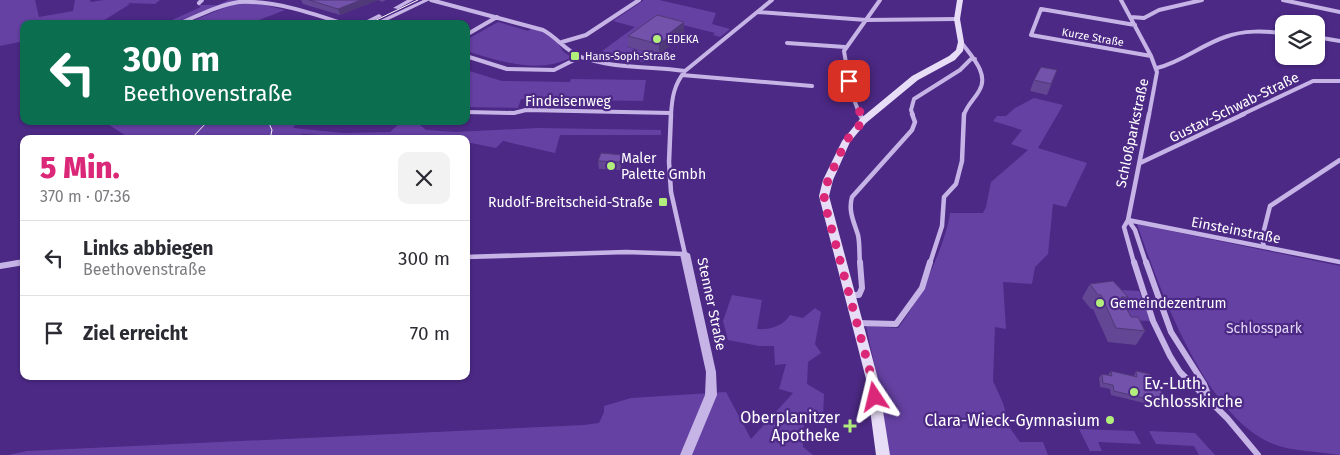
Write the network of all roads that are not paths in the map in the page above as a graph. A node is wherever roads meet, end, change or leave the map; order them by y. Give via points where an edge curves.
1 (411, 0) edge
2 (426, 0) edge
3 (431, 0) edge
4 (639, 0) edge
5 (772, 0) edge
6 (880, 0) edge
7 (960, 0) edge
8 (1121, 0) edge
9 (1202, 0) edge
10 (1283, 0) edge
11 (757, 12) junction
12 (1340, 12) edge
13 (497, 17) junction
14 (1131, 18) junction
15 (957, 19) junction
16 (189, 20) edge
17 (330, 20) edge
18 (370, 20) edge
19 (384, 20) edge
20 (866, 20) junction
21 (1135, 25) junction
22 (470, 33) edge
23 (1275, 33) edge
24 (1325, 38) edge
25 (1340, 41) edge
26 (562, 42) junction
27 (961, 42) junction
28 (787, 44) dead end
29 (845, 47) junction
30 (1151, 56) junction
31 (470, 57) edge
32 (580, 57) junction
33 (975, 59) junction
34 (1157, 68) junction
35 (684, 73) junction
36 (1340, 81) edge
37 (812, 86) dead end
38 (470, 112) edge
39 (671, 113) junction
40 (863, 121) junction
41 (1340, 160) edge
42 (1140, 164) junction
43 (1128, 220) junction
44 (1264, 247) junction
45 (685, 254) junction
46 (470, 257) edge
47 (1340, 262) edge
48 (20, 263) edge
49 (0, 266) edge
50 (850, 295) junction
51 (858, 323) junction
52 (1211, 402) junction
53 (686, 455) edge
54 (883, 455) edge
55 (1258, 455) edge

1 - 18 street
2 - 19 street
3 - 13 street
4 - 26 street via 586,35
5 - 11 street
6 - 20 street
7 - 15 main road
8 - 14 street, Schloßparkstraße
9 - 14 street via 1159,10 1144,18
10 - 12 street
11 - 20 street
11 - 35 street
13 - 22 street
13 - 26 street via 543,30
14 - 21 street, Schloßparkstraße
15 - 20 street
15 - 27 main road
16 - 17 street via 231,4 255,1
20 - 29 street
21 - 30 street, Schloßparkstraße
21 - 30 street, Kurze Straße via 1041,9 1032,35
23 - 34 street via 1230,35
24 - 25 street
26 - 32 street
27 - 33 street
27 - 40 main road via 959,51 952,58 916,78
28 - 29 street
29 - 40 street via 851,92
30 - 34 street, Schloßparkstraße
31 - 32 street via 507,69 554,70
32 - 35 street via 609,64 656,66
33 - 50 street via 914,99 911,110 916,122 912,130 852,197 850,212 858,236 862,288 859,295
33 - 51 street via 982,78 980,90 964,114 962,161 956,184 944,197 942,226 922,288 896,324
34 - 42 street, Schloßparkstraße
35 - 37 street
35 - 39 street via 676,83
36 - 42 street, Gustav-Schwab-Straße via 1313,81
38 - 39 street, Findeisenweg
39 - 45 street via 669,181
40 - 50 main road via 846,141 824,196
41 - 44 street via 1270,206 1262,238
42 - 43 street, Schloßparkstraße
43 - 44 street, Einsteinstraße
43 - 52 street via 1135,230 1170,332 1208,391
43 - 52 street, Schloßparkstraße via 1124,227 1160,339 1180,372
44 - 47 street, Einsteinstraße
45 - 46 street, Stenner Straße via 616,252
45 - 53 street, Stenner Straße via 711,372 711,395
48 - 49 street
50 - 51 main road
51 - 54 main road via 872,379
52 - 55 street, Schloßparkstraße

